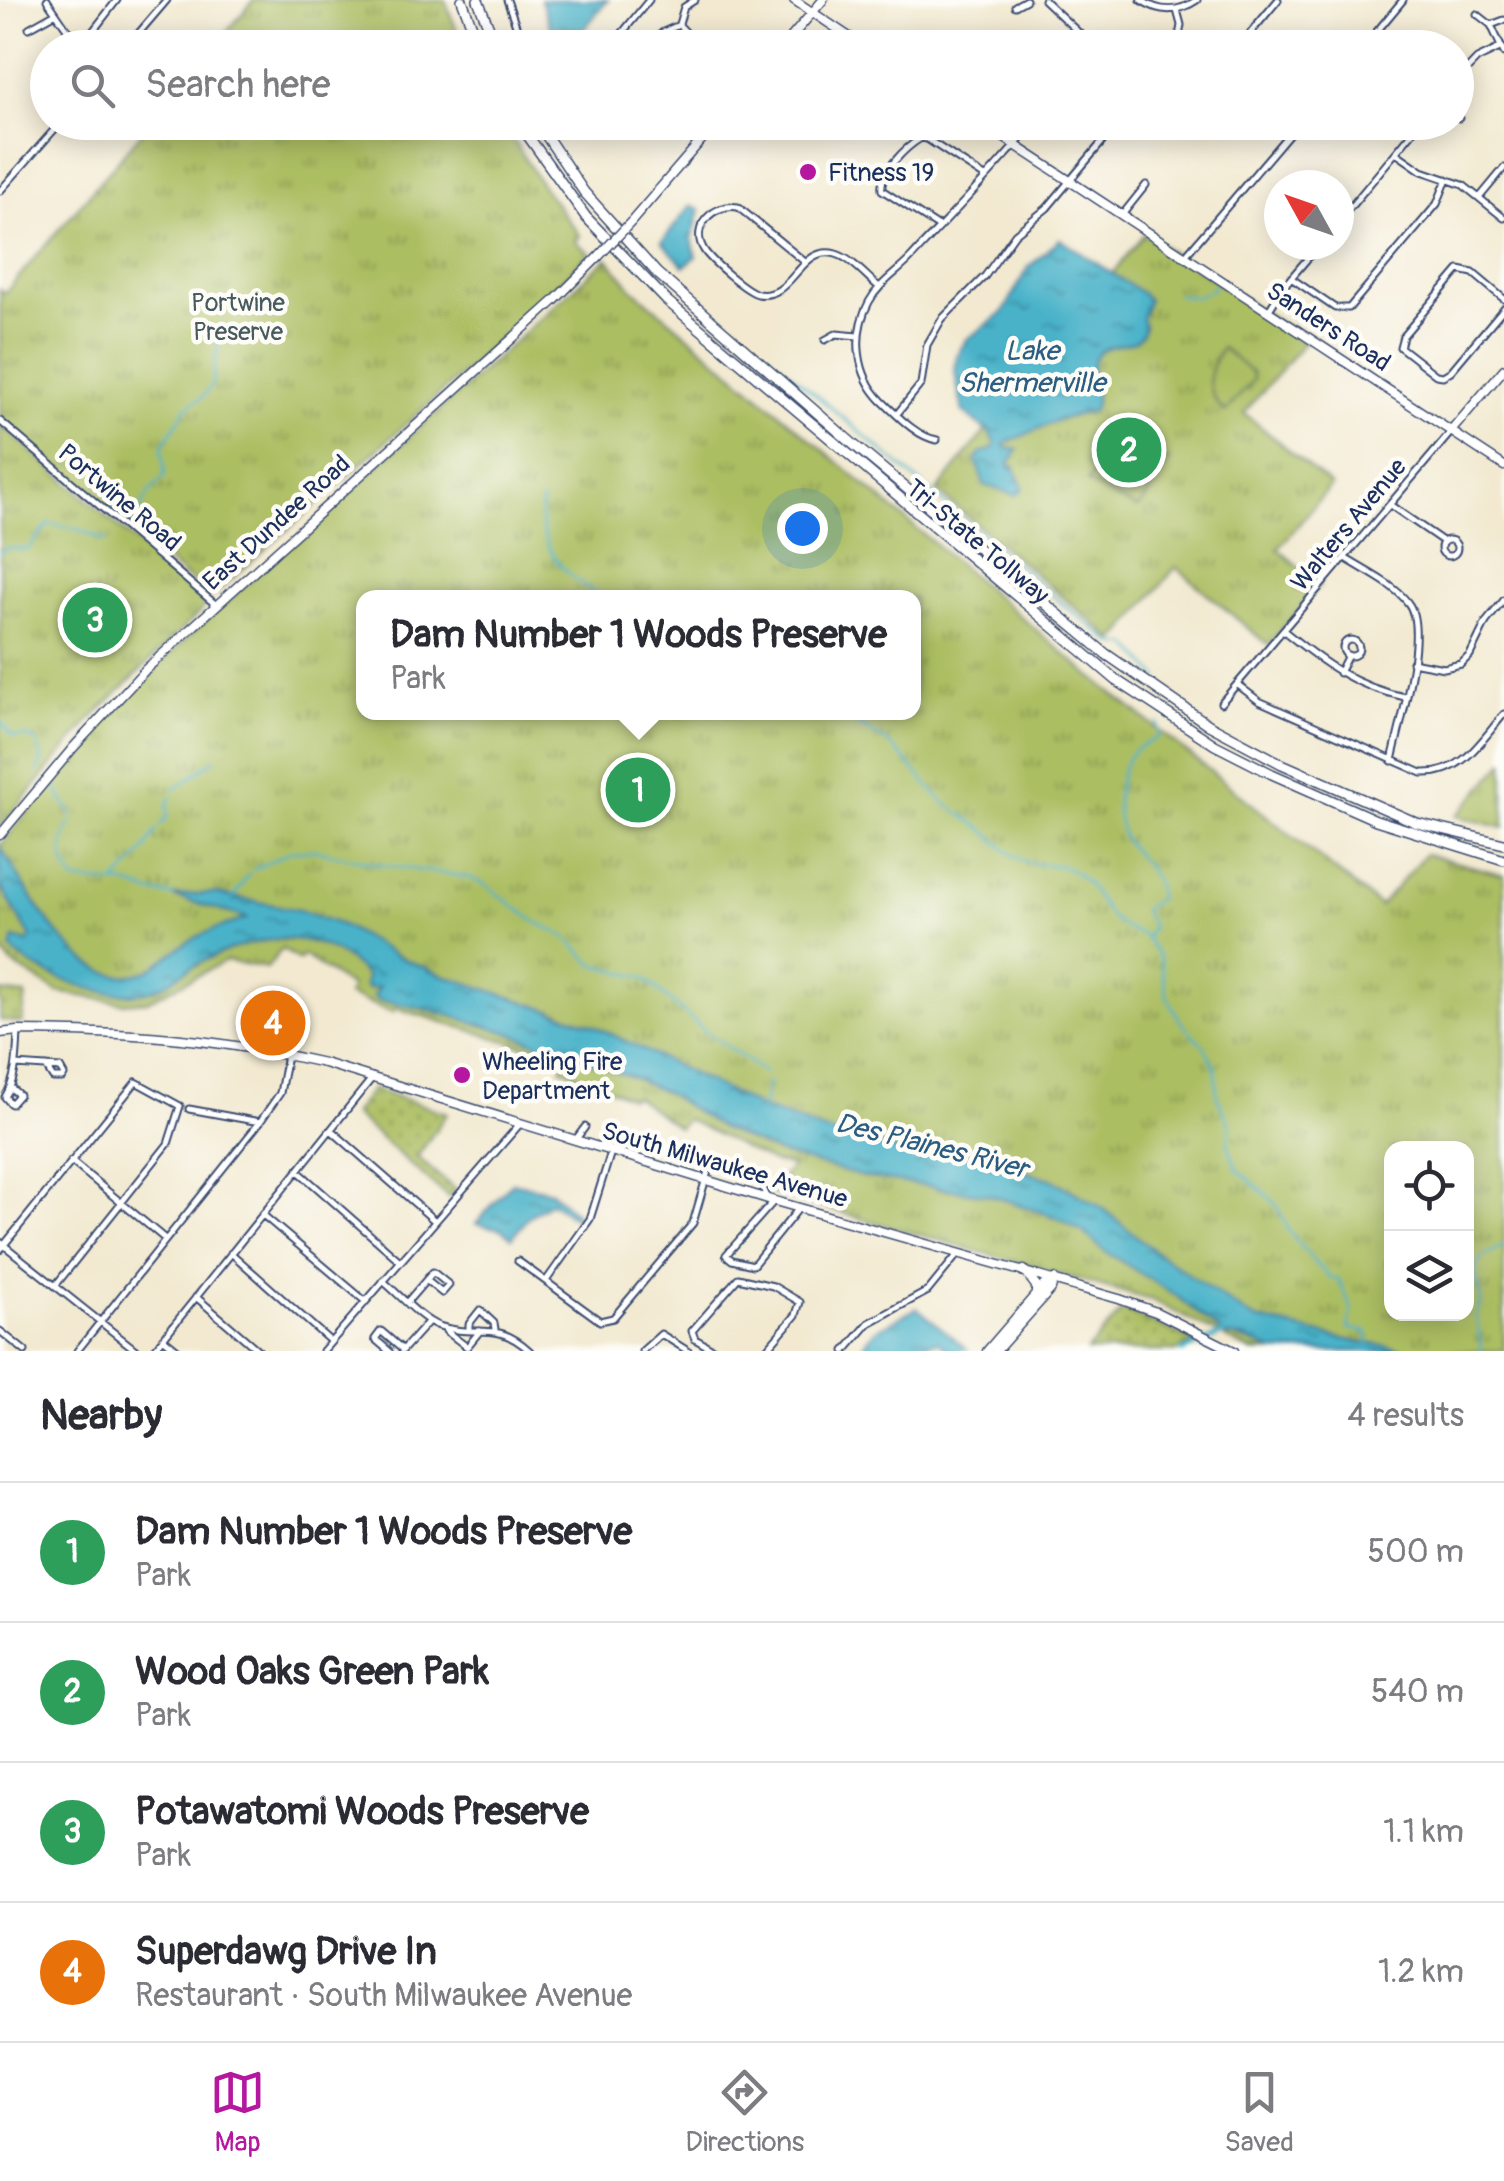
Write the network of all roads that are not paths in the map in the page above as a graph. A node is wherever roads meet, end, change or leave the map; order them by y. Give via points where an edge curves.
1 (47, 0) edge
2 (117, 0) edge
3 (167, 0) edge
4 (462, 0) edge
5 (478, 0) edge
6 (507, 0) edge
7 (649, 0) edge
8 (695, 0) edge
9 (794, 0) edge
10 (823, 0) edge
11 (1026, 0) edge
12 (1044, 0) edge
13 (1141, 0) edge
14 (1197, 0) edge
15 (1278, 0) edge
16 (1403, 0) edge
17 (1015, 6) dead end
18 (1177, 10) junction
19 (813, 12) junction
20 (56, 13) junction
21 (1477, 14) dead end
22 (1504, 20) edge
23 (679, 25) junction
24 (1492, 25) junction
25 (29, 28) dead end
26 (70, 30) edge
27 (95, 30) edge
28 (141, 30) edge
29 (473, 30) edge
30 (490, 30) edge
31 (518, 30) edge
32 (625, 30) edge
33 (668, 30) edge
34 (684, 30) edge
35 (798, 30) edge
36 (840, 30) edge
37 (1077, 30) edge
38 (1180, 30) edge
39 (1253, 30) edge
40 (1378, 30) edge
41 (1503, 50) edge
42 (1474, 62) edge
43 (45, 140) edge
44 (531, 140) edge
45 (549, 140) edge
46 (701, 140) edge
47 (916, 140) edge
48 (926, 140) edge
49 (1007, 140) edge
50 (1021, 140) edge
51 (1104, 140) edge
52 (1284, 140) edge
53 (1406, 140) edge
54 (1016, 146) junction
55 (1396, 153) junction
56 (1504, 168) edge
57 (985, 178) junction
58 (1447, 179) junction
59 (1070, 180) junction
60 (1146, 186) dead end
61 (0, 191) edge
62 (1480, 198) junction
63 (1354, 203) edge
64 (1122, 215) junction
65 (1504, 218) edge
66 (939, 227) junction
67 (833, 243) dead end
68 (831, 253) junction
69 (1185, 256) junction
70 (1305, 260) edge
71 (805, 262) junction
72 (1290, 278) junction
73 (879, 286) junction
74 (1504, 300) edge
75 (1504, 308) edge
76 (1269, 311) junction
77 (858, 336) junction
78 (825, 340) dead end
79 (1504, 369) edge
80 (897, 414) junction
81 (0, 420) edge
82 (1452, 430) junction
83 (937, 440) dead end
84 (1504, 466) edge
85 (1390, 504) junction
86 (1444, 542) dead end
87 (1346, 558) junction
88 (1504, 600) edge
89 (215, 604) junction
90 (1284, 630) junction
91 (1348, 655) dead end
92 (1412, 662) junction
93 (1339, 674) junction
94 (1238, 685) junction
95 (1405, 697) junction
96 (1221, 703) dead end
97 (1504, 714) edge
98 (1392, 761) junction
99 (0, 835) edge
100 (1504, 844) edge
101 (1504, 860) edge
102 (0, 1030) edge
103 (18, 1031) junction
104 (287, 1054) junction
105 (16, 1064) junction
106 (46, 1066) junction
107 (373, 1077) junction
108 (11, 1088) dead end
109 (189, 1109) dead end
110 (260, 1122) junction
111 (519, 1124) junction
112 (585, 1127) dead end
113 (331, 1130) junction
114 (574, 1141) junction
115 (611, 1152) junction
116 (72, 1161) junction
117 (711, 1161) dead end
118 (298, 1171) junction
119 (705, 1180) junction
120 (763, 1188) dead end
121 (771, 1200) junction
122 (122, 1202) junction
123 (799, 1208) junction
124 (262, 1215) junction
125 (435, 1221) junction
126 (166, 1240) junction
127 (937, 1245) junction
128 (1, 1246) edge
129 (961, 1252) junction
130 (232, 1254) junction
131 (400, 1261) junction
132 (518, 1261) dead end
133 (946, 1267) junction
134 (1024, 1270) junction
135 (1054, 1279) junction
136 (426, 1280) dead end
137 (382, 1281) junction
138 (546, 1281) junction
139 (55, 1286) junction
140 (1036, 1294) junction
141 (196, 1297) junction
142 (365, 1301) junction
143 (408, 1301) junction
144 (100, 1322) junction
145 (428, 1322) junction
146 (444, 1328) junction
147 (468, 1329) junction
148 (495, 1330) junction
149 (0, 1331) edge
150 (480, 1331) junction
151 (163, 1338) junction
152 (330, 1341) junction
153 (770, 1344) junction
154 (683, 1350) edge
155 (25, 1351) edge
156 (77, 1351) edge
157 (137, 1351) edge
158 (153, 1351) edge
159 (179, 1351) edge
160 (259, 1351) edge
161 (323, 1351) edge
162 (389, 1351) edge
163 (402, 1351) edge
164 (530, 1351) edge
165 (642, 1351) edge
166 (716, 1351) edge
167 (764, 1351) edge
168 (777, 1351) edge
169 (845, 1351) edge
170 (987, 1351) edge
171 (996, 1351) edge
172 (1234, 1351) edge

1 - 20 street
2 - 27 street
3 - 28 street
4 - 29 highway
5 - 30 highway
6 - 31 street
7 - 32 street
8 - 23 street via 684,7
9 - 19 main road
10 - 19 main road
11 - 17 street
12 - 37 street
13 - 18 street
14 - 18 street
15 - 39 street
16 - 40 street
18 - 38 street
19 - 35 main road
19 - 36 main road
20 - 25 street
20 - 26 street
21 - 24 street
22 - 24 street
23 - 33 street
23 - 34 street
24 - 41 street
41 - 42 street
43 - 61 street
44 - 101 highway, Tri-State Tollway via 586,218 666,300 1116,680 1272,774 1376,820
45 - 100 highway, Tri-State Tollway via 611,226 666,281 1106,654 1209,726 1282,764 1417,823
46 - 89 main road, East Dundee Road, bridge via 598,257
47 - 66 street via 878,187
48 - 57 street
49 - 54 main road, Sanders Road
50 - 54 street
51 - 59 street
52 - 69 street
53 - 55 street
54 - 57 street
54 - 59 main road, Sanders Road
55 - 58 street
55 - 63 street
56 - 62 street
57 - 66 street
58 - 62 street
58 - 72 street via 1437,204 1349,308 1334,308
59 - 64 main road, Sanders Road
59 - 80 street via 937,325 922,384
60 - 64 street
62 - 65 street
64 - 69 main road, Sanders Road
66 - 73 street
67 - 68 street
68 - 71 street
68 - 73 street
69 - 76 main road, Sanders Road
70 - 72 street
71 - 71 street via 746,210 719,208 704,221 702,246 752,292 783,288
72 - 76 street
73 - 77 street
74 - 75 street via 1473,273 1455,273 1400,343 1403,352 1443,376
76 - 82 main road, Sanders Road
77 - 78 street
77 - 80 street via 866,377
79 - 82 main road, Walters Avenue
80 - 83 street
81 - 89 street, Portwine Road
82 - 84 main road, Sanders Road
82 - 85 street, Walters Avenue
85 - 86 street
85 - 87 street, Walters Avenue
87 - 90 street, Walters Avenue
87 - 92 street via 1410,606 1418,626
88 - 92 street via 1462,664
89 - 99 main road, East Dundee Road via 121,696
90 - 93 street
90 - 94 street, Walters Avenue
91 - 93 street
92 - 95 street
93 - 95 street
94 - 96 street, Walters Avenue
94 - 98 street via 1259,701
95 - 98 street
97 - 98 street via 1468,758 1448,770 1422,773
102 - 103 main road, South Milwaukee Avenue
103 - 104 main road, South Milwaukee Avenue via 164,1035
103 - 105 street
104 - 107 main road, South Milwaukee Avenue
104 - 110 street via 280,1094
105 - 106 street
105 - 108 street
106 - 106 street via 63,1070 62,1078 57,1080
107 - 111 main road, South Milwaukee Avenue
107 - 113 street
109 - 110 street
110 - 126 street
111 - 114 main road, South Milwaukee Avenue
111 - 125 street
112 - 114 street
113 - 118 street
113 - 125 street
114 - 115 main road, South Milwaukee Avenue
115 - 119 main road, South Milwaukee Avenue
115 - 138 street via 590,1219
116 - 122 street
116 - 122 street via 136,1082 180,1106 168,1144
116 - 128 street
117 - 119 street
118 - 124 street
118 - 131 street
119 - 121 main road, South Milwaukee Avenue
119 - 138 street via 693,1223 613,1318 600,1321
120 - 121 street
121 - 123 main road, South Milwaukee Avenue
121 - 123 street via 726,1255 732,1260 752,1265
122 - 126 street
122 - 139 street
123 - 127 main road, South Milwaukee Avenue
124 - 130 street
124 - 142 street
125 - 131 street
126 - 144 street
127 - 129 main road, South Milwaukee Avenue
127 - 133 street
128 - 139 street
129 - 133 street
129 - 134 main road, South Milwaukee Avenue
130 - 141 street
130 - 152 street
131 - 137 street
132 - 138 street
133 - 169 street via 928,1291 870,1323
134 - 135 main road, South Milwaukee Avenue
134 - 140 main road
135 - 140 main road
135 - 171 main road
135 - 172 main road, South Milwaukee Avenue via 1156,1312
136 - 143 street
137 - 142 street
137 - 143 street
139 - 144 street
140 - 170 main road
141 - 151 street
141 - 160 street
142 - 152 street
143 - 145 street
144 - 156 street
144 - 157 street
145 - 146 street
145 - 163 street
146 - 147 street
146 - 150 street via 466,1347
147 - 148 street via 480,1310
147 - 150 street
148 - 150 street
148 - 164 street
149 - 155 street
151 - 158 street
151 - 159 street
152 - 161 street
153 - 166 street via 800,1302 738,1278 692,1331
153 - 167 street
153 - 168 street
154 - 165 street via 658,1334
162 - 163 street via 375,1338 381,1331

